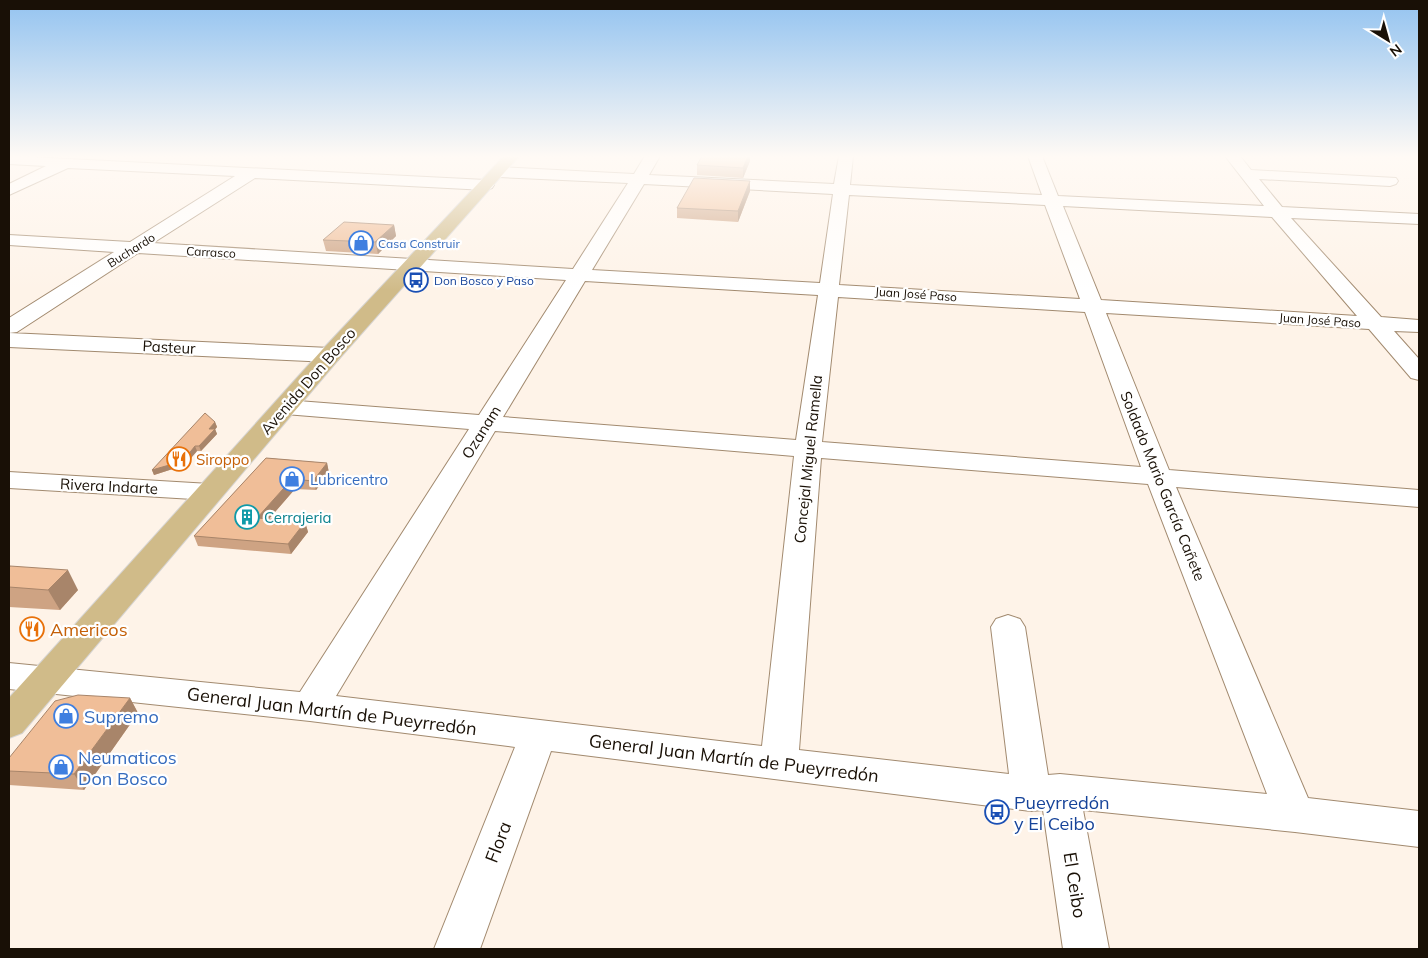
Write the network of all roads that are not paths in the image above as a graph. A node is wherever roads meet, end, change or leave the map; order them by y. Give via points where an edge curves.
1 (209, 201) edge
2 (471, 201) edge
3 (624, 201) edge
4 (840, 201) edge
5 (1030, 201) edge
6 (1268, 201) edge
7 (1053, 202) junction
8 (1278, 213) junction
9 (1417, 221) edge
10 (9, 240) edge
11 (136, 248) junction
12 (413, 264) junction
13 (578, 274) junction
14 (828, 289) junction
15 (1091, 305) junction
16 (1375, 323) junction
17 (1419, 326) edge
18 (9, 327) edge
19 (9, 340) edge
20 (330, 355) junction
21 (1419, 373) edge
22 (285, 407) junction
23 (486, 423) junction
24 (808, 450) junction
25 (1159, 478) junction
26 (9, 480) edge
27 (210, 492) junction
28 (1419, 498) edge
29 (1008, 627) dead end
30 (9, 676) edge
31 (48, 678) junction
32 (310, 707) junction
33 (9, 723) edge
34 (538, 735) junction
35 (780, 764) junction
36 (1045, 792) junction
37 (1295, 814) junction
38 (1419, 829) edge
39 (457, 949) edge
40 (1086, 949) edge

1 - 11 street, Buchardo
2 - 12 main road, Avenida Don Bosco
3 - 13 street, Ozanam
4 - 14 street, Concejal Miguel Ramella
5 - 7 street
6 - 8 street
7 - 8 street
7 - 15 street, Soldado Mario García Cañete
8 - 9 street
8 - 16 street
10 - 11 street, Carrasco
11 - 12 street, Carrasco
11 - 18 street, Buchardo
12 - 13 street, Juan José Paso
12 - 20 main road, Avenida Don Bosco
13 - 14 street, Juan José Paso
13 - 23 street, Ozanam
14 - 15 street, Juan José Paso
14 - 24 street, Concejal Miguel Ramella
15 - 16 street, Juan José Paso
15 - 25 street, Soldado Mario García Cañete
16 - 17 street, Juan José Paso
16 - 21 street
19 - 20 street, Pasteur
20 - 22 main road, Avenida Don Bosco
22 - 23 street
22 - 27 main road, Avenida Don Bosco
23 - 24 street
23 - 32 street, Ozanam
24 - 25 street
24 - 35 street, Concejal Miguel Ramella
25 - 28 street
25 - 37 street, Soldado Mario García Cañete
26 - 27 street, Rivera Indarte
27 - 31 main road, Avenida Don Bosco
29 - 36 street, El Ceibo
30 - 31 street, General Juan Martín de Pueyrredón
31 - 32 street, General Juan Martín de Pueyrredón
31 - 33 main road, Avenida Don Bosco
32 - 34 street, General Juan Martín de Pueyrredón
34 - 35 street, General Juan Martín de Pueyrredón
34 - 39 street, Flora
35 - 36 street, General Juan Martín de Pueyrredón
36 - 37 street, General Juan Martín de Pueyrredón
36 - 40 street, El Ceibo
37 - 38 street, General Juan Martín de Pueyrredón

